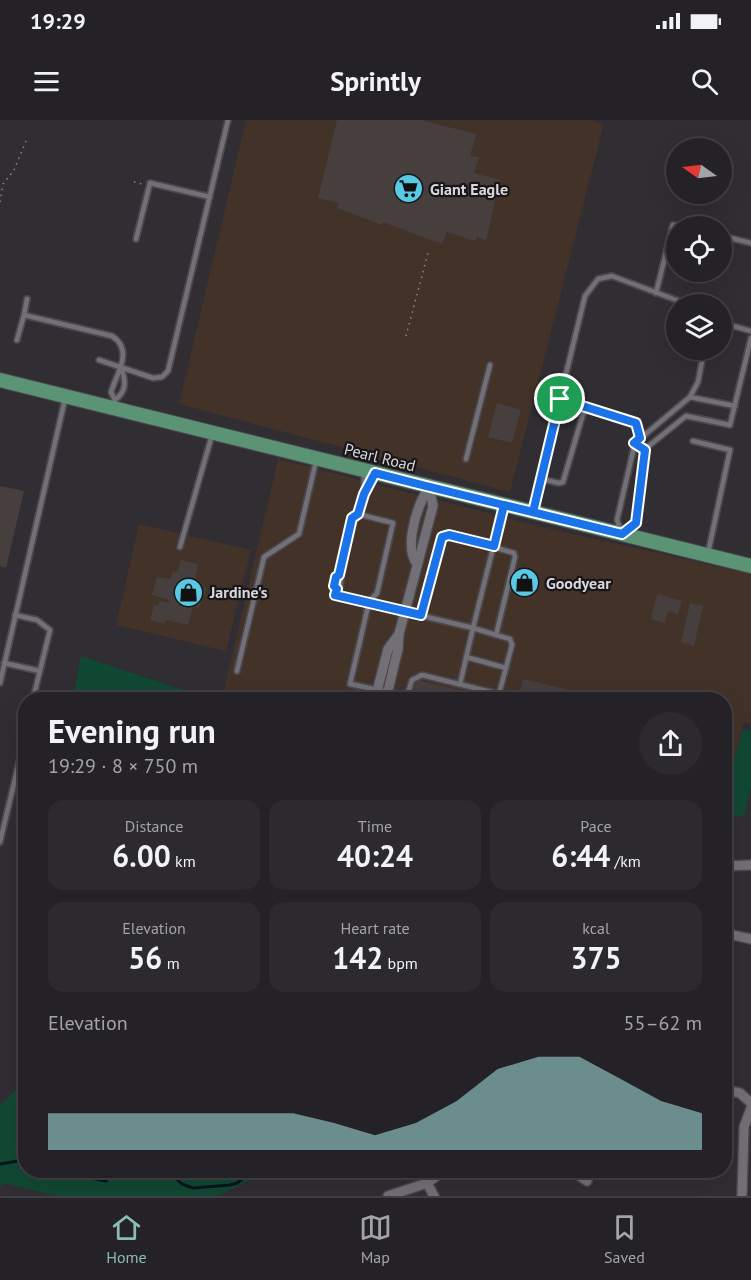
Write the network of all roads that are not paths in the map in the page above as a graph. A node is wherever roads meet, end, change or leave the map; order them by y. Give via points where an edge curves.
1 (228, 120) edge
2 (210, 197) junction
3 (732, 238) edge
4 (136, 239) dead end
5 (751, 243) edge
6 (666, 253) edge
7 (656, 293) junction
8 (666, 297) edge
9 (27, 299) dead end
10 (24, 315) junction
11 (732, 326) edge
12 (751, 331) edge
13 (751, 338) edge
14 (17, 340) dead end
15 (99, 360) dead end
16 (702, 360) edge
17 (490, 365) dead end
18 (121, 368) junction
19 (0, 380) edge
20 (65, 397) junction
21 (690, 397) junction
22 (560, 399) junction
23 (114, 404) junction
24 (735, 406) junction
25 (585, 408) junction
26 (213, 432) junction
27 (640, 438) junction
28 (693, 441) dead end
29 (634, 443) junction
30 (645, 450) junction
31 (317, 458) junction
32 (466, 459) dead end
33 (370, 472) junction
34 (541, 479) junction
35 (429, 487) junction
36 (364, 494) junction
37 (504, 505) junction
38 (533, 512) junction
39 (358, 514) junction
40 (622, 534) junction
41 (180, 547) dead end
42 (493, 547) junction
43 (707, 556) junction
44 (751, 566) edge
45 (369, 602) junction
46 (405, 610) junction
47 (15, 615) junction
48 (421, 615) junction
49 (473, 628) junction
50 (399, 634) junction
51 (496, 635) junction
52 (466, 657) junction
53 (4, 663) junction
54 (506, 668) junction
55 (40, 671) junction
56 (237, 671) dead end
57 (0, 683) edge
58 (460, 684) junction
59 (35, 692) edge
60 (368, 692) edge
61 (376, 692) edge
62 (388, 692) edge
63 (408, 692) edge
64 (485, 692) edge
65 (501, 692) edge
66 (18, 767) edge
67 (0, 842) edge
68 (751, 865) edge
69 (732, 866) edge
70 (732, 935) edge
71 (751, 939) edge
72 (732, 1092) edge
73 (751, 1103) edge
74 (751, 1108) edge
75 (434, 1178) edge
76 (584, 1178) edge
77 (587, 1180) dead end
78 (427, 1183) junction
79 (388, 1196) edge
80 (434, 1196) edge
81 (742, 1196) edge

1 - 2 lane
2 - 4 lane via 150,183
2 - 18 lane via 168,371 153,378
3 - 5 lane
6 - 7 lane
7 - 8 lane
7 - 22 lane via 612,276 598,279 585,296
9 - 10 lane
10 - 14 lane
10 - 18 lane via 112,336 123,350
11 - 12 lane
13 - 24 lane
15 - 18 lane
16 - 21 lane
17 - 32 lane
18 - 23 lane via 111,392
18 - 23 lane via 126,380
19 - 20 main road, Pearl Road
20 - 23 main road, Pearl Road
20 - 47 lane
21 - 24 lane
21 - 27 lane
22 - 25 lane
22 - 34 lane
23 - 26 main road, Pearl Road
24 - 30 lane via 730,425 686,416
25 - 27 lane via 636,423
25 - 34 lane via 563,482
26 - 31 main road, Pearl Road
26 - 41 lane
27 - 29 lane
28 - 43 lane via 730,450
29 - 30 lane
29 - 40 lane via 617,520
30 - 40 lane via 636,523
31 - 33 main road, Pearl Road
31 - 56 lane via 299,534 264,556
33 - 35 main road, Pearl Road
33 - 36 lane
33 - 36 lane
34 - 38 lane
35 - 37 main road, Pearl Road
35 - 46 street via 420,502 411,540 412,558 417,564
36 - 39 lane
37 - 38 main road, Pearl Road
37 - 42 lane
38 - 40 main road, Pearl Road
39 - 45 lane via 352,518 336,592
39 - 45 lane via 393,523 377,592
40 - 43 main road, Pearl Road
42 - 48 lane via 449,535 442,537
42 - 49 lane
42 - 51 lane via 514,553 515,557
43 - 44 main road, Pearl Road
45 - 46 lane
45 - 60 lane via 350,684
46 - 48 lane
46 - 50 street
47 - 53 lane
47 - 55 lane via 37,620 50,630
48 - 49 lane
49 - 51 lane
49 - 52 lane
50 - 61 street via 388,649
50 - 62 street
51 - 54 lane via 510,639 512,645
52 - 54 lane
52 - 58 lane
53 - 55 lane
53 - 57 lane
54 - 65 lane
55 - 59 lane
58 - 63 lane via 422,675 412,680
58 - 64 lane
66 - 67 lane
68 - 69 street
70 - 71 street
72 - 73 street
74 - 81 street via 744,1127
75 - 78 street
76 - 77 street
78 - 79 street
78 - 80 street

